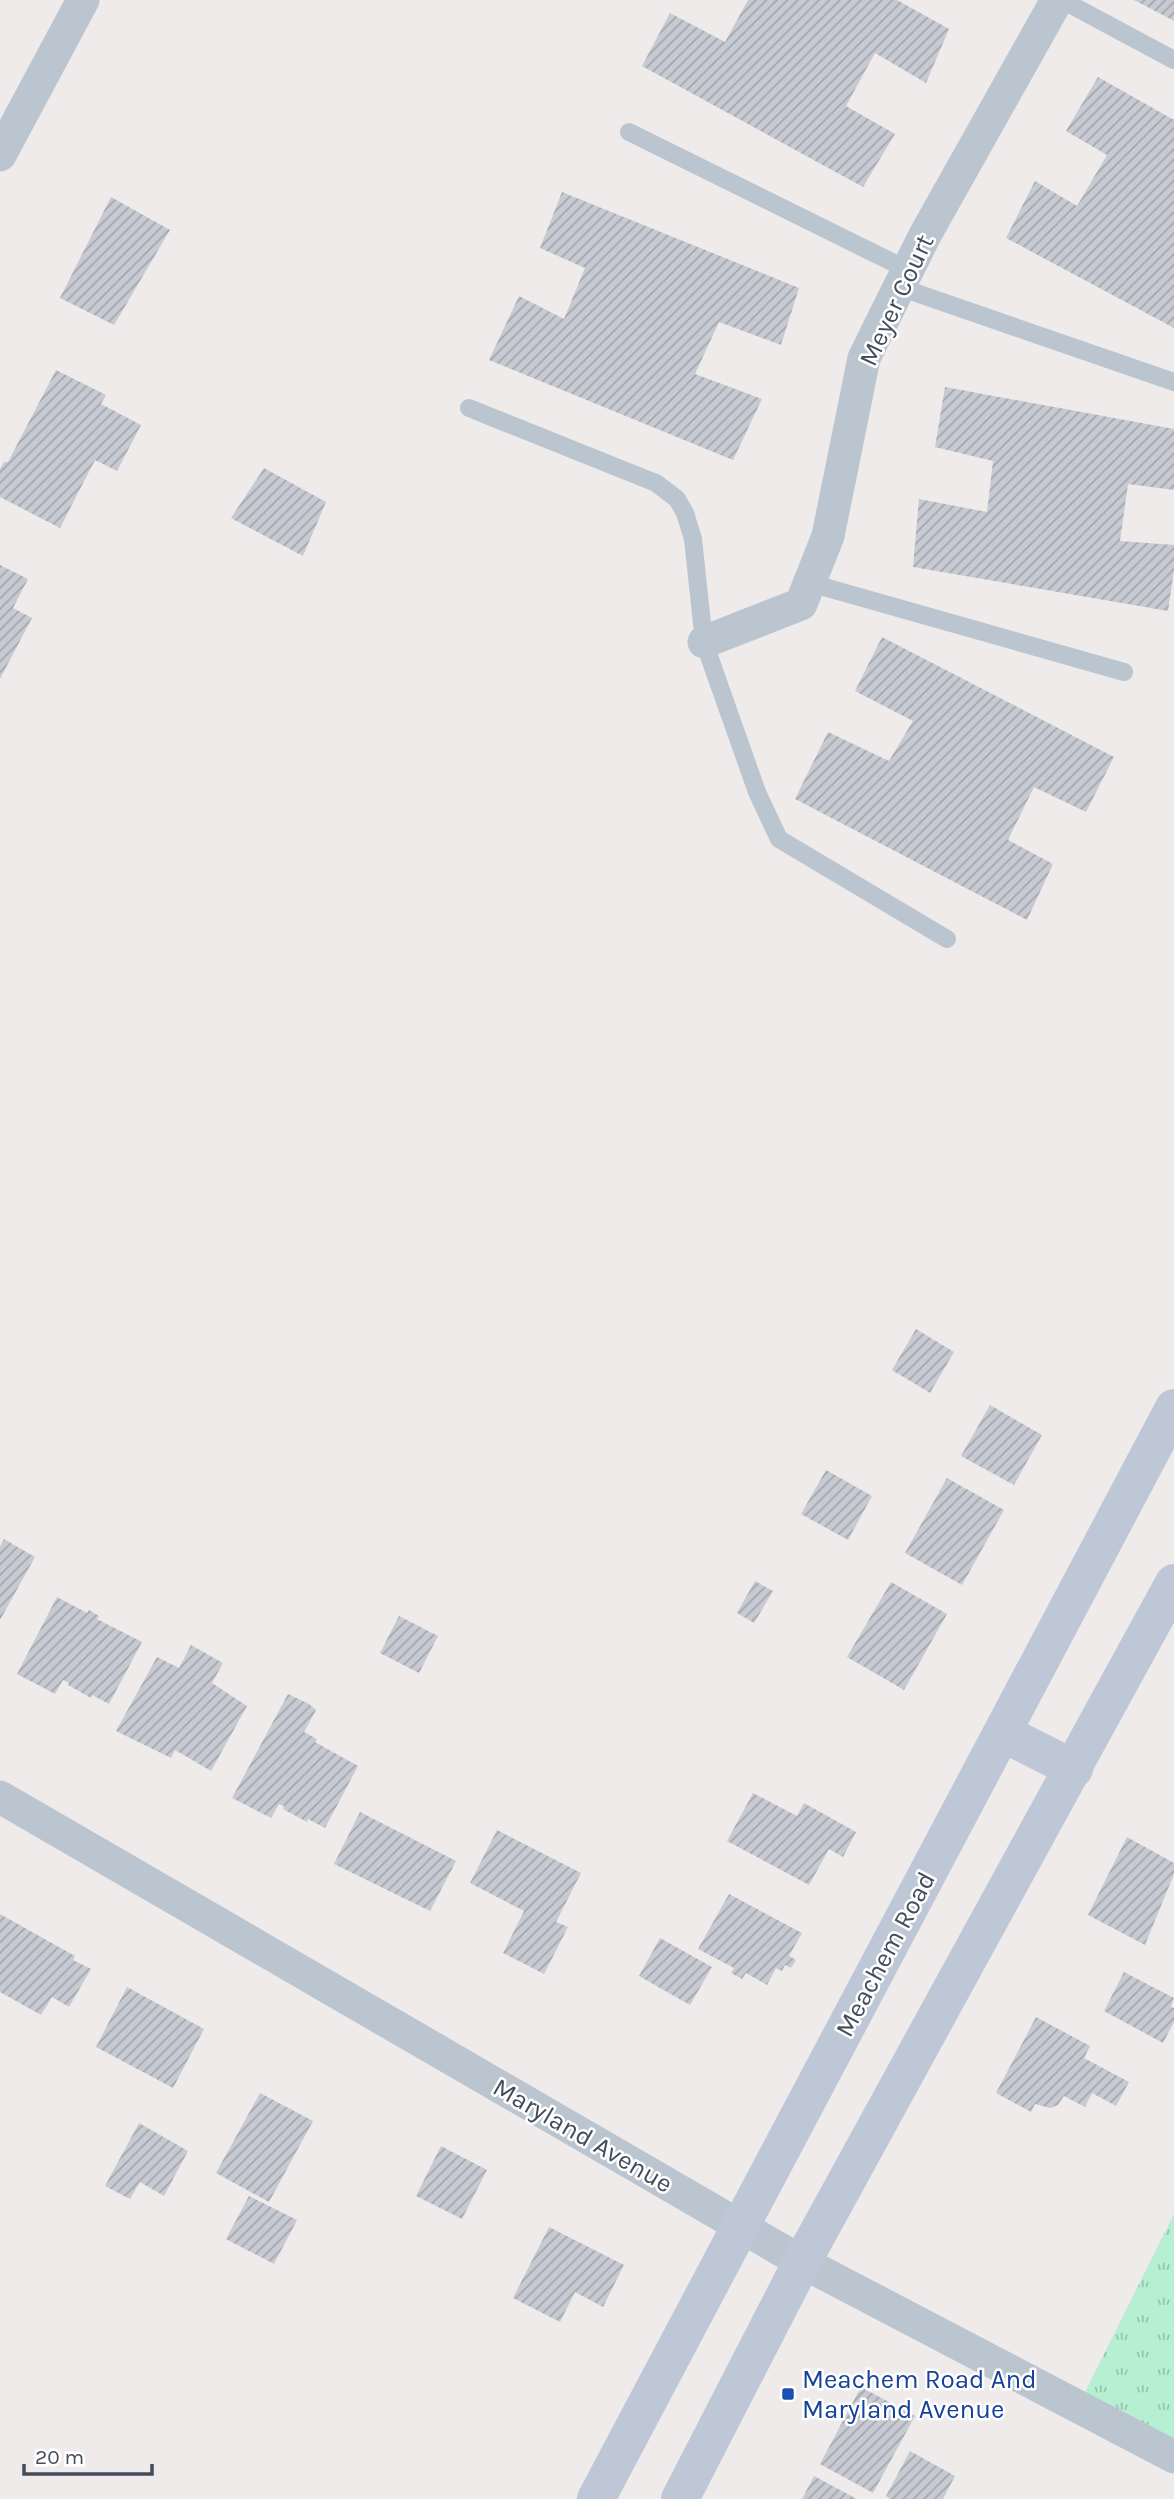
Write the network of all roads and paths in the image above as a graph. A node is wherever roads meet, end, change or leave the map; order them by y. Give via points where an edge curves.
1 (83, 0) edge
2 (1059, 0) edge
3 (1174, 61) edge
4 (629, 132) dead end
5 (0, 155) edge
6 (903, 279) junction
7 (1174, 382) edge
8 (469, 408) dead end
9 (810, 583) junction
10 (705, 642) junction
11 (1124, 672) dead end
12 (947, 939) dead end
13 (1174, 1408) edge
14 (1174, 1583) edge
15 (1003, 1733) junction
16 (1074, 1769) junction
17 (0, 1797) edge
18 (739, 2225) junction
19 (802, 2262) junction
20 (1174, 2457) edge
21 (596, 2499) edge
22 (680, 2499) edge

1 - 5 street
2 - 3 lane
2 - 6 street, Meyer Court
4 - 6 lane
6 - 7 lane
6 - 9 street, Meyer Court via 864,358 828,536
8 - 10 lane via 656,483 677,499 693,539
9 - 10 street, Meyer Court via 801,604
9 - 11 lane
10 - 12 lane via 757,792 779,839
13 - 15 street, Meachem Road
14 - 16 street
15 - 16 street
15 - 18 street, Meachem Road
16 - 19 street
17 - 18 street, Maryland Avenue
18 - 19 street, Maryland Avenue
18 - 21 street, Meachem Road
19 - 20 street, Maryland Avenue
19 - 22 street

